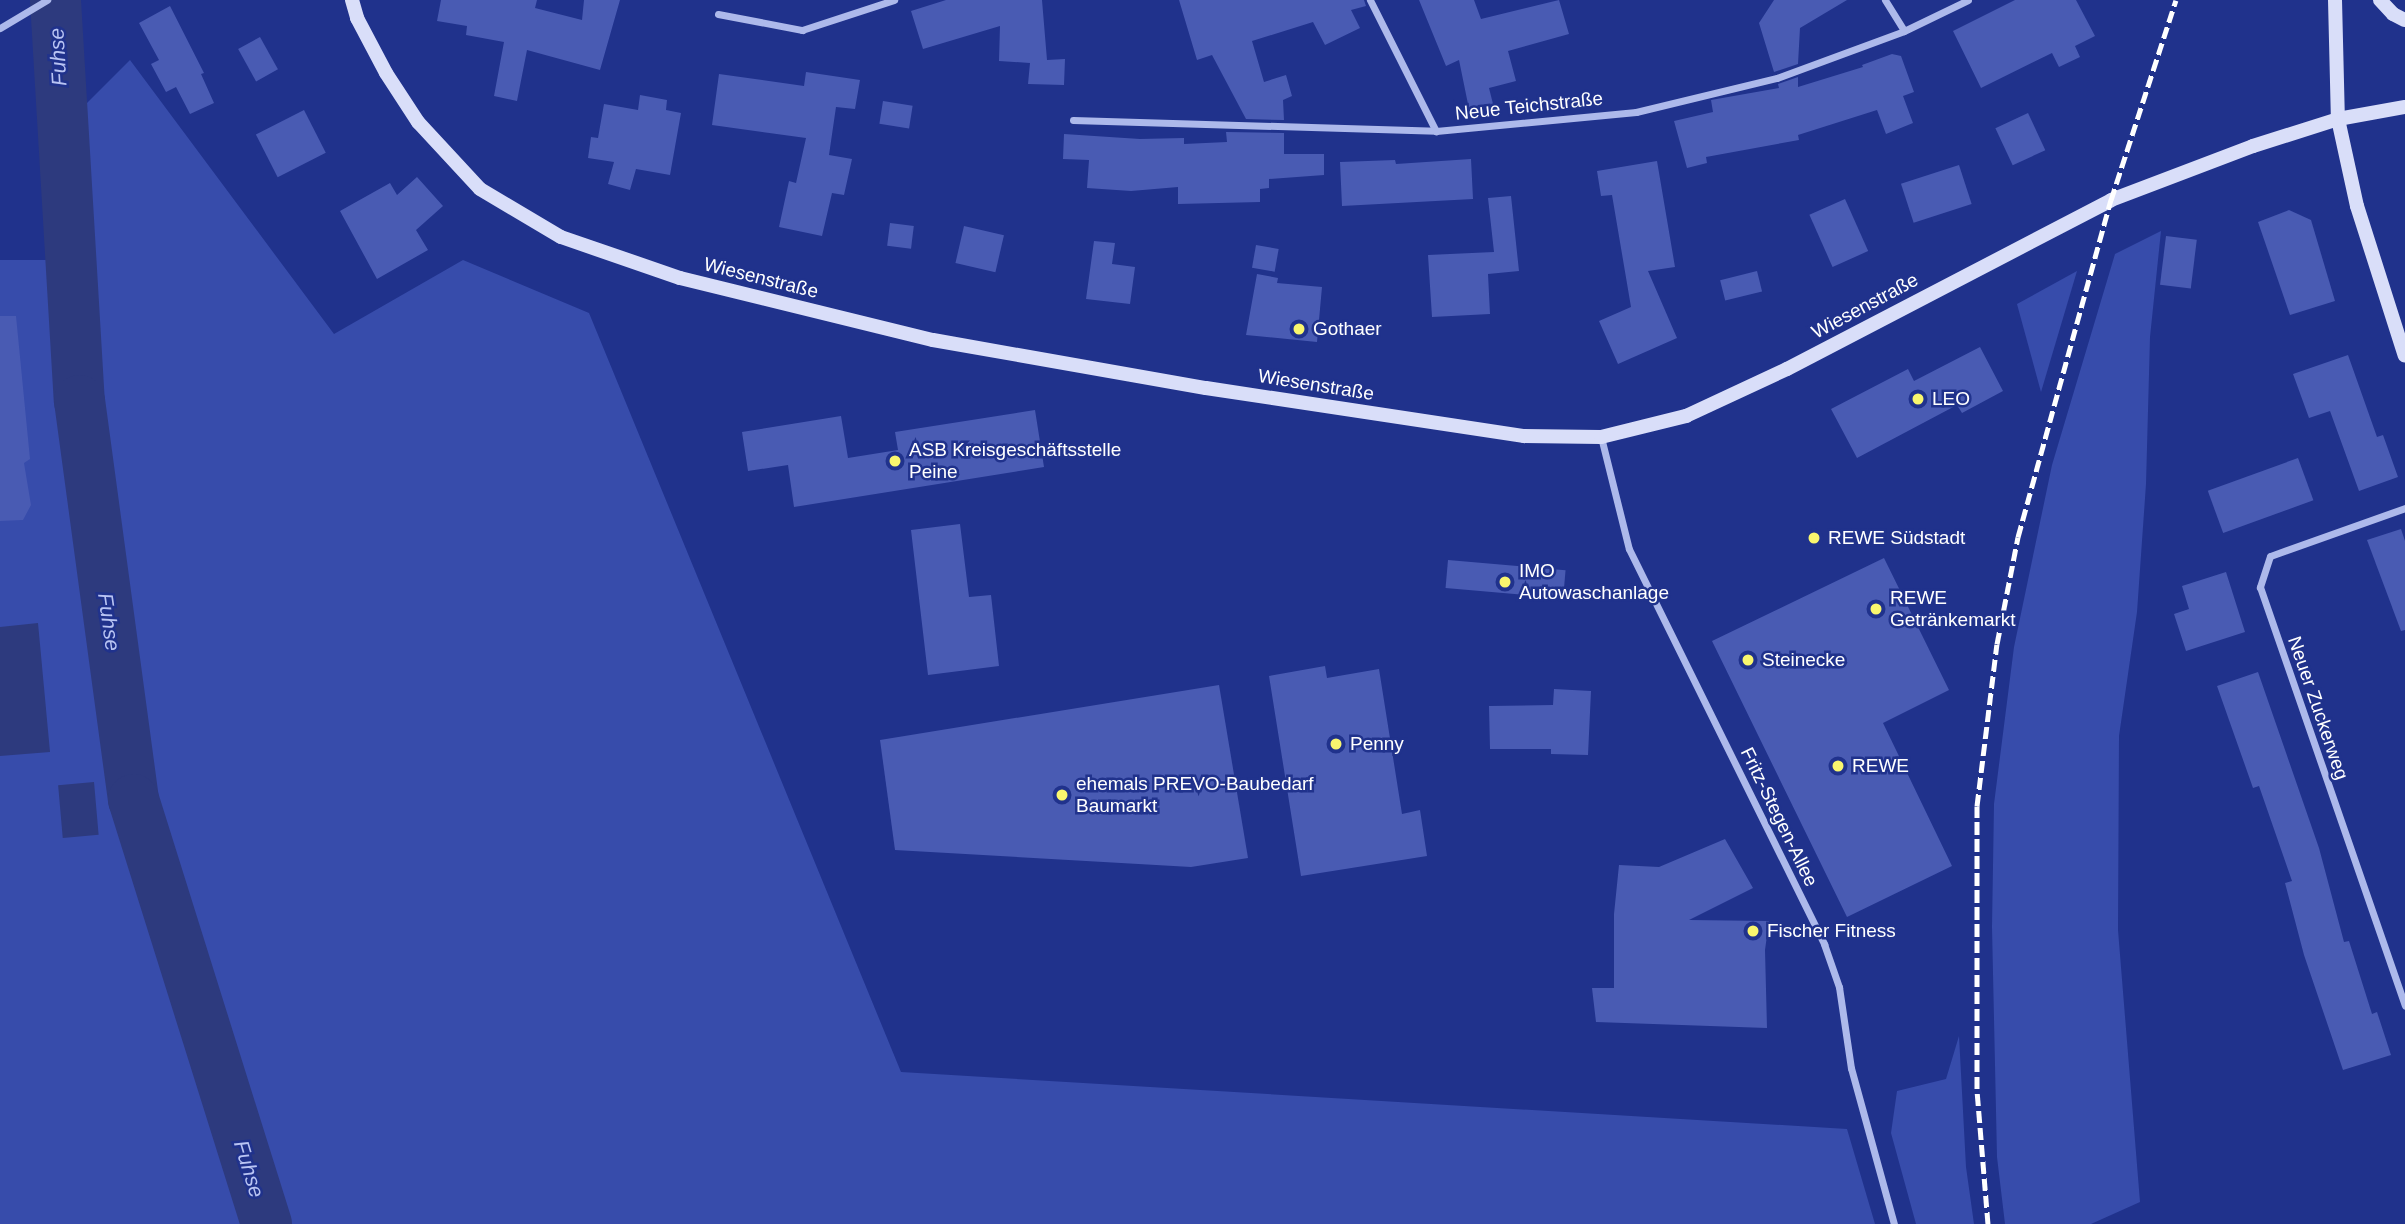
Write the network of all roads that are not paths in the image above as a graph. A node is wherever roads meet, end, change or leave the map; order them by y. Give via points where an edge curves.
1 (47, 0) edge
2 (352, 0) edge
3 (894, 0) edge
4 (1370, 0) edge
5 (1885, 0) edge
6 (1968, 0) edge
7 (2335, 0) edge
8 (2380, 0) edge
9 (718, 13) dead end
10 (2405, 20) edge
11 (0, 28) edge
12 (1904, 31) junction
13 (2405, 107) edge
14 (2338, 119) junction
15 (1073, 120) dead end
16 (1436, 131) junction
17 (2405, 356) edge
18 (1601, 437) junction
19 (2405, 508) edge
20 (2405, 1006) edge
21 (1894, 1224) edge

1 - 11 street
2 - 18 street, Wiesenstraße via 386,73 418,122 480,189 561,237 604,253 680,278 946,342 1385,416 1524,436
3 - 9 street via 802,30
4 - 16 street
5 - 12 street
6 - 12 street, Neue Teichstraße
7 - 14 street
8 - 10 street
12 - 16 street, Neue Teichstraße via 1777,78 1636,112
13 - 14 street, Wiesenstraße
14 - 17 street via 2357,206
14 - 18 street, Wiesenstraße via 2111,200 1787,369 1686,416
15 - 16 street, Neue Teichstraße
18 - 21 street, Fritz-Stegen-Allee via 1629,549 1824,944 1839,987 1851,1068
19 - 20 street, Neuer Zuckerweg via 2270,556 2260,587

